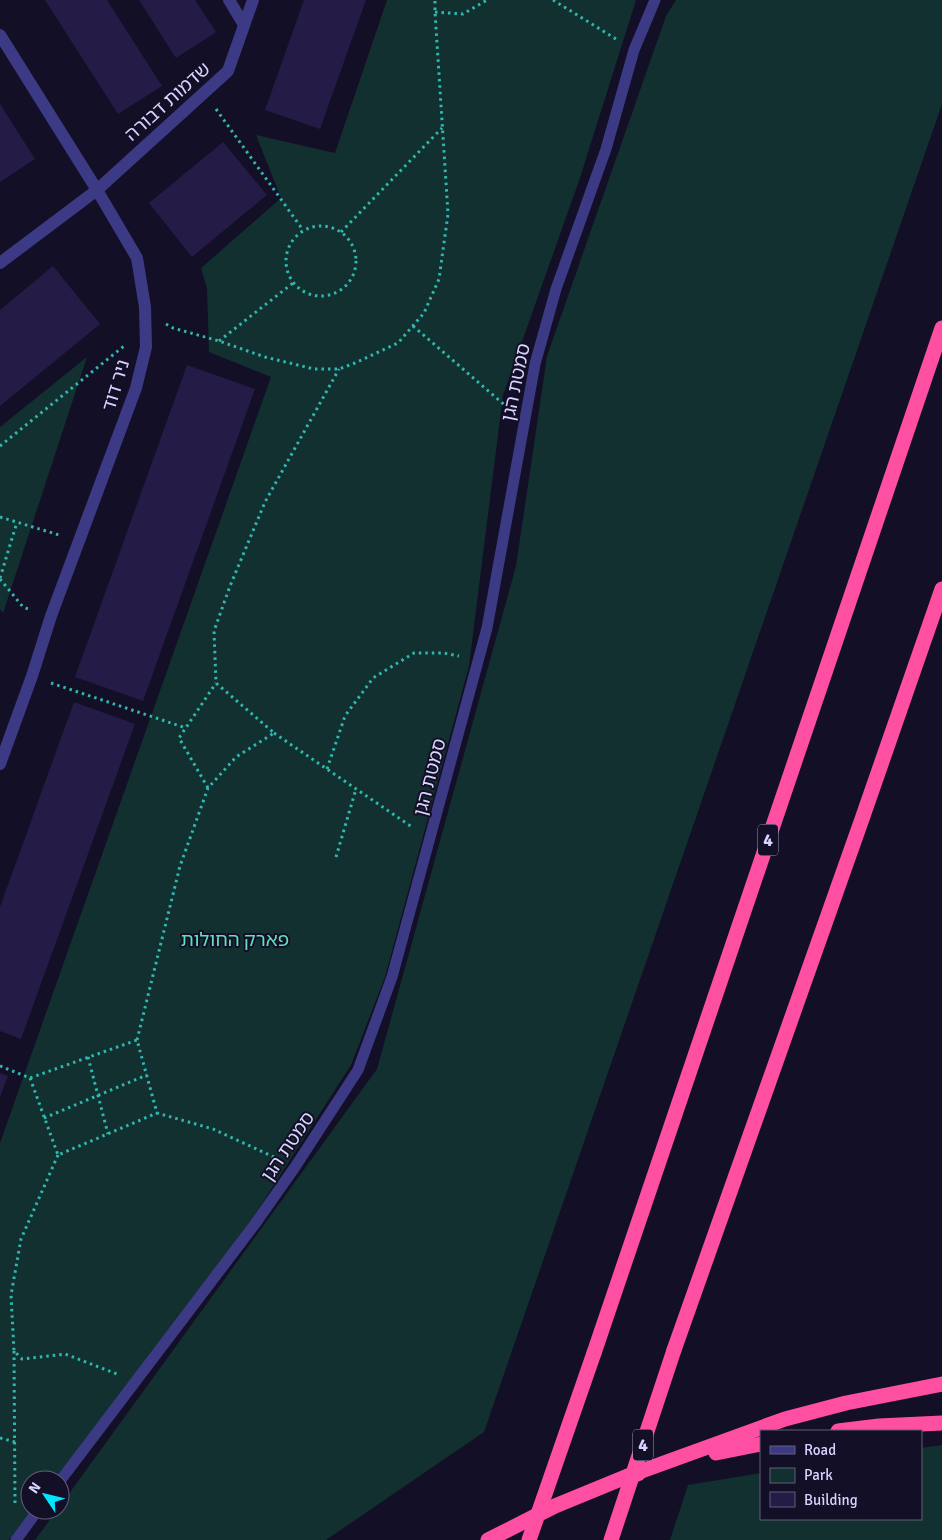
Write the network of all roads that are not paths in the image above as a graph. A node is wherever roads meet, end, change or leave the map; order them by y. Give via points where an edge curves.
1 (229, 0) edge
2 (253, 0) edge
3 (654, 0) edge
4 (244, 25) junction
5 (0, 36) edge
6 (97, 190) junction
7 (0, 263) edge
8 (942, 328) edge
9 (942, 589) edge
10 (0, 764) edge
11 (942, 1384) edge
12 (942, 1423) edge
13 (846, 1430) edge
14 (760, 1444) edge
15 (68, 1470) edge
16 (628, 1476) junction
17 (31, 1520) edge
18 (16, 1540) edge
19 (488, 1540) edge
20 (528, 1540) edge
21 (611, 1540) edge

1 - 4 street
2 - 4 street, שדמות דבורה
3 - 15 lane, סמטת הגן via 634,50 606,149 556,288 535,364 487,628 392,977 358,1070 255,1224
4 - 6 street, שדמות דבורה via 228,71
5 - 6 street, ניר דוד
6 - 7 street, שדמות דבורה
6 - 10 street, ניר דוד via 136,258 145,307 146,347 136,388
8 - 20 highway, 4, bridge
9 - 21 highway, 4, bridge via 674,1350
11 - 16 highway via 785,1419
12 - 13 highway
14 - 16 highway
16 - 19 highway via 555,1506
17 - 18 lane

